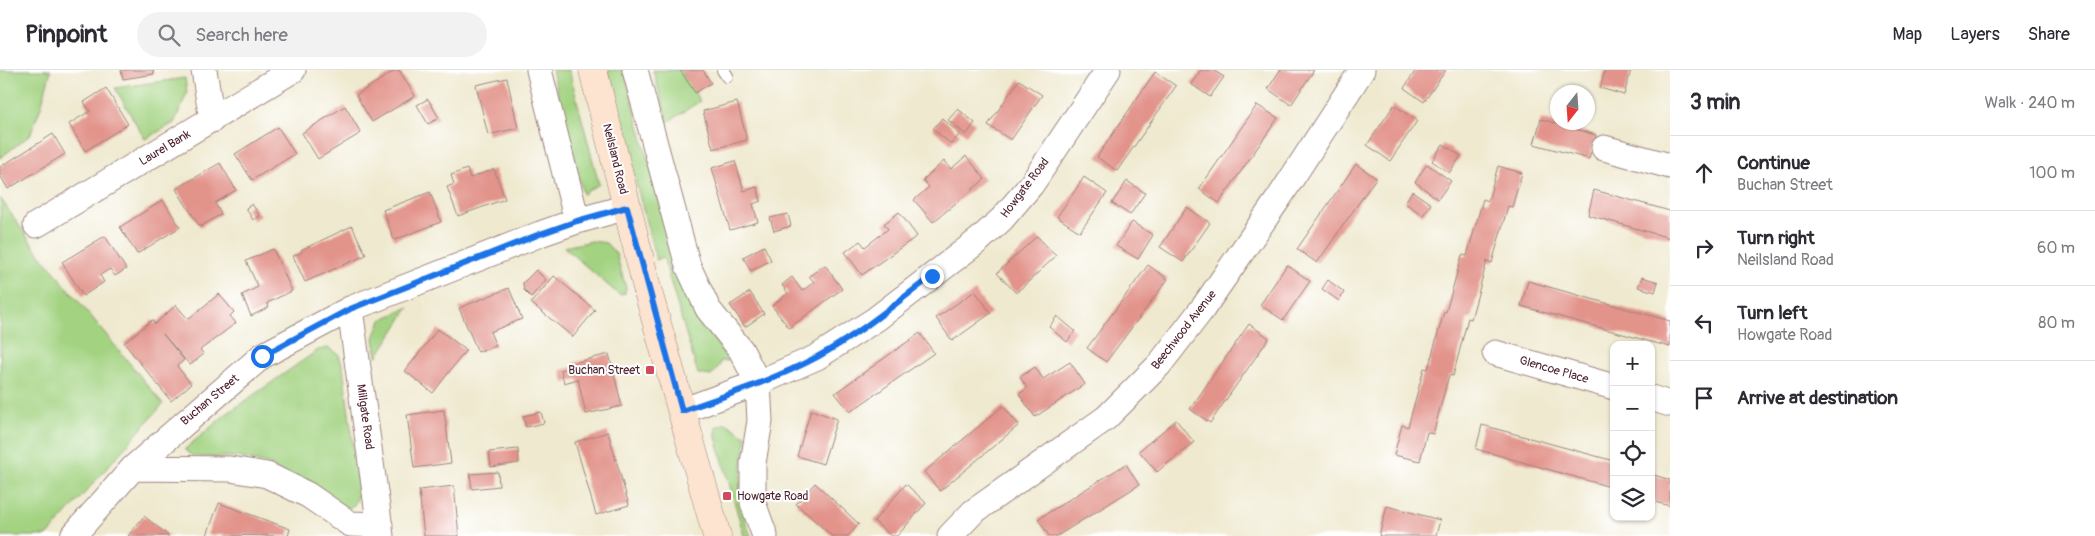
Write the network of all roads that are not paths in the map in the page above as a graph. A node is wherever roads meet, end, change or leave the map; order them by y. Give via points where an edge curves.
1 (204, 70) edge
2 (293, 70) edge
3 (539, 70) edge
4 (593, 70) edge
5 (635, 70) edge
6 (1108, 70) edge
7 (1362, 70) edge
8 (212, 120) junction
9 (1604, 148) dead end
10 (1670, 166) edge
11 (627, 207) junction
12 (577, 221) junction
13 (36, 225) dead end
14 (350, 309) junction
15 (1495, 353) dead end
16 (758, 383) junction
17 (1610, 386) edge
18 (1655, 399) edge
19 (1670, 404) edge
20 (682, 411) junction
21 (133, 468) junction
22 (381, 531) edge
23 (73, 536) edge
24 (717, 536) edge
25 (764, 536) edge
26 (950, 536) edge

1 - 8 street
2 - 8 street, Laurel Bank
3 - 12 street
4 - 11 street, Neilsland Road
5 - 16 street via 688,266 708,309 741,350
6 - 16 street, Howgate Road via 1031,185 979,240 876,319 817,357
7 - 26 street, Beechwood Avenue via 1214,292 1158,365 1106,418 973,512
8 - 13 street, Laurel Bank
9 - 10 street
11 - 12 street, Buchan Street
11 - 20 street, Neilsland Road
12 - 14 street, Buchan Street
14 - 21 street, Buchan Street via 262,356
14 - 22 street, Millgate Road
15 - 17 street, Glencoe Place
16 - 20 street, Howgate Road
16 - 25 street via 760,420 753,463 753,503
18 - 19 street
20 - 24 street, Neilsland Road
21 - 22 street, Millgate Road via 230,469 267,475 308,495 350,524
21 - 23 street, Buchan Street

